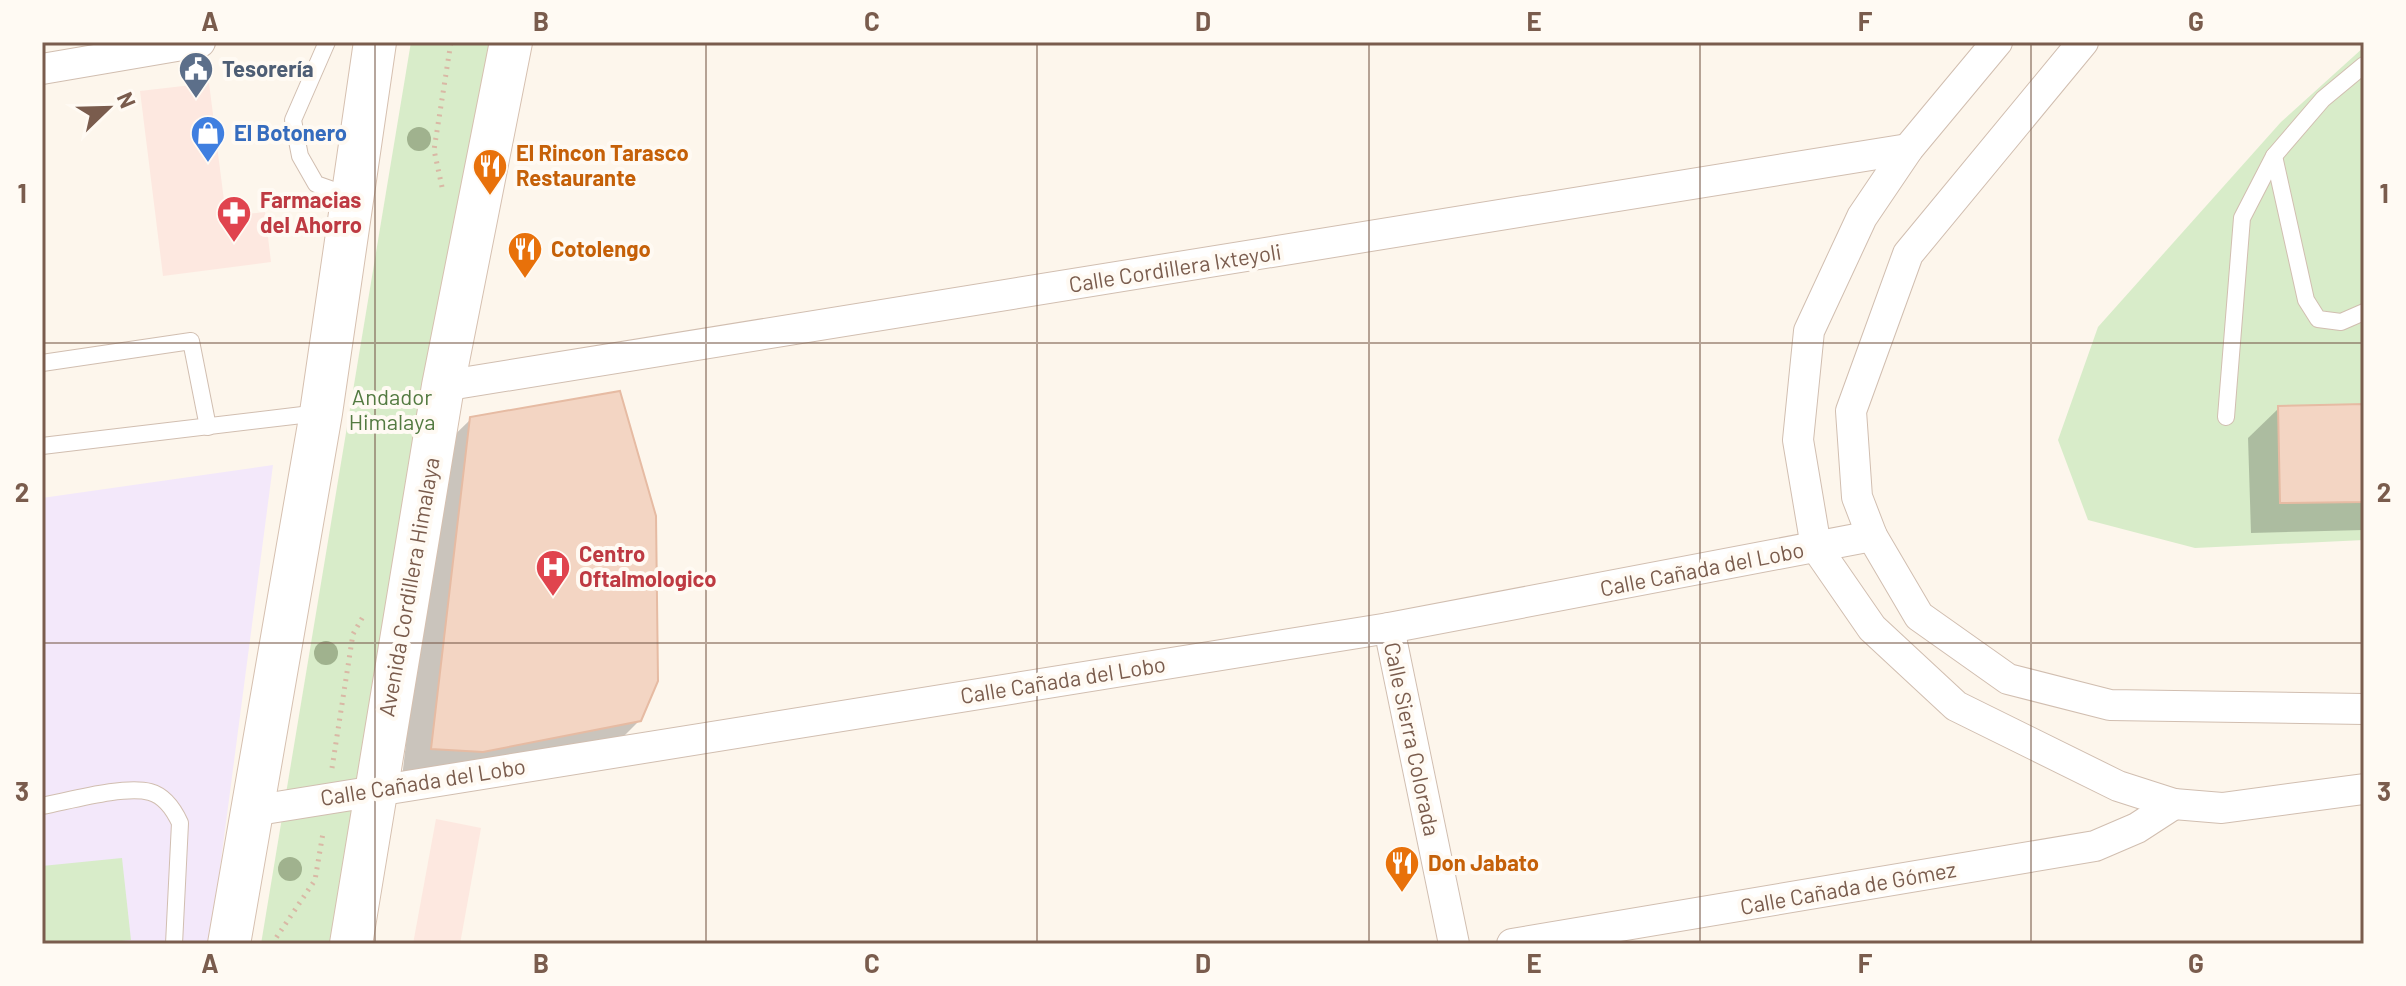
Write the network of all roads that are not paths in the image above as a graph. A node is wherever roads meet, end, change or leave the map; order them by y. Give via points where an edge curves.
1 (200, 42) edge
2 (327, 42) edge
3 (375, 42) edge
4 (511, 42) edge
5 (1997, 42) edge
6 (2083, 42) edge
7 (2364, 65) edge
8 (42, 69) edge
9 (1908, 149) junction
10 (2274, 156) junction
11 (352, 197) junction
12 (2364, 312) edge
13 (42, 363) edge
14 (443, 386) junction
15 (321, 413) junction
16 (2226, 417) dead end
17 (208, 427) junction
18 (42, 446) edge
19 (1872, 536) junction
20 (1816, 547) junction
21 (1389, 628) junction
22 (2364, 709) edge
23 (2364, 789) edge
24 (375, 790) junction
25 (2174, 804) junction
26 (42, 806) edge
27 (252, 811) junction
28 (174, 944) edge
29 (229, 944) edge
30 (351, 944) edge
31 (1454, 944) edge
32 (1512, 944) edge

1 - 8 street
2 - 11 lane via 293,120 300,156 316,184
3 - 11 main road
4 - 14 main road, Avenida Cordillera Himalaya
5 - 9 street
6 - 19 street via 1908,254 1851,411 1857,497
7 - 10 lane via 2323,99
9 - 14 street, Calle Cordillera Ixteyoli
9 - 20 street via 1862,217 1809,331 1798,440
10 - 12 lane via 2306,300 2318,319 2341,322
10 - 16 lane via 2242,218
11 - 15 main road
13 - 17 lane via 191,341
14 - 24 main road, Avenida Cordillera Himalaya
15 - 17 lane
15 - 27 main road
17 - 18 lane
19 - 20 street, Calle Cañada del Lobo
19 - 22 street via 1919,616 2008,679 2110,705
20 - 21 street, Calle Cañada del Lobo
20 - 25 street via 1872,628 1956,706 2118,786
21 - 24 street, Calle Cañada del Lobo
21 - 31 street, Calle Sierra Colorada
23 - 25 street via 2222,808
24 - 27 street, Calle Cañada del Lobo
24 - 30 main road, Avenida Cordillera Himalaya
25 - 32 street, Calle Cañada de Gómez via 2095,846
26 - 28 lane via 116,792 151,792 172,806 180,823
27 - 29 main road

